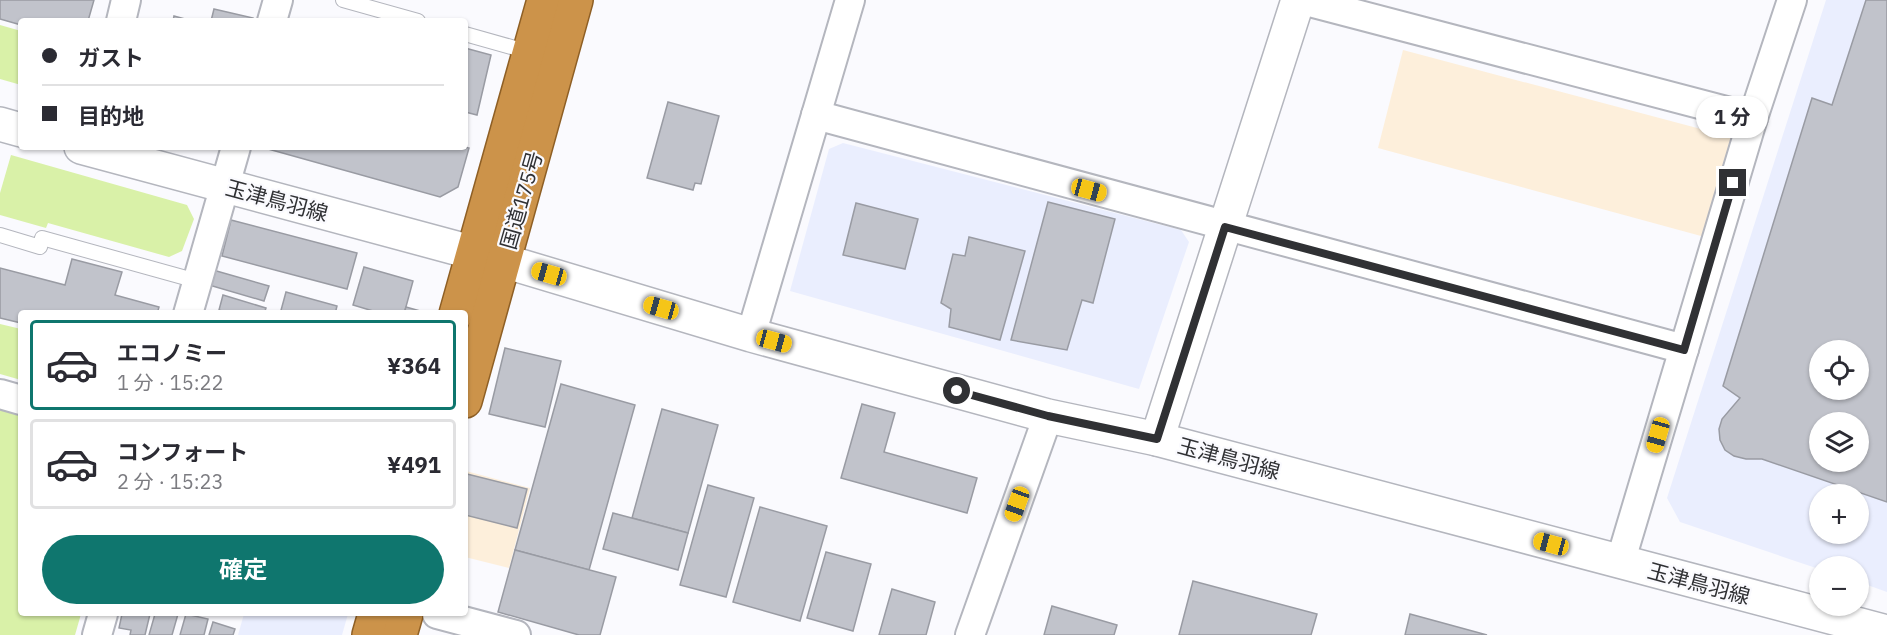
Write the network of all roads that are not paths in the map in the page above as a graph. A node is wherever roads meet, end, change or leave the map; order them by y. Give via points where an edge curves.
1 (126, 0) edge
2 (278, 0) edge
3 (343, 0) edge
4 (544, 0) edge
5 (576, 0) edge
6 (850, 0) edge
7 (1298, 0) edge
8 (1302, 0) edge
9 (1792, 0) edge
10 (122, 18) edge
11 (273, 18) edge
12 (407, 18) edge
13 (468, 35) edge
14 (529, 52) junction
15 (816, 115) junction
16 (1753, 118) junction
17 (0, 124) edge
18 (18, 129) edge
19 (91, 150) edge
20 (235, 150) edge
21 (225, 186) junction
22 (1225, 227) junction
23 (0, 235) edge
24 (473, 253) junction
25 (504, 261) junction
26 (197, 281) junction
27 (189, 310) edge
28 (457, 310) edge
29 (751, 335) junction
30 (1684, 350) junction
31 (468, 390) edge
32 (0, 394) edge
33 (18, 399) edge
34 (1048, 416) junction
35 (1157, 439) junction
36 (1620, 562) junction
37 (102, 616) edge
38 (374, 616) edge
39 (405, 616) edge
40 (444, 616) edge
41 (1887, 632) edge
42 (97, 635) edge
43 (369, 635) edge
44 (400, 635) edge
45 (516, 635) edge
46 (969, 635) edge

1 - 10 street
2 - 11 street
3 - 12 lane
4 - 14 highway, 国道175号
5 - 25 highway, 国道175号
6 - 15 street
7 - 22 street
8 - 16 street
9 - 16 street
13 - 14 lane
14 - 24 highway, 国道175号
15 - 22 street
15 - 29 street
16 - 30 street
17 - 18 street
19 - 21 street, 玉津鳥羽線
20 - 21 street
21 - 24 street, 玉津鳥羽線
21 - 26 street
22 - 30 street
22 - 35 street
23 - 26 lane via 40,247 42,238
24 - 25 street, 玉津鳥羽線
24 - 28 highway, 国道175号
25 - 29 street, 玉津鳥羽線
25 - 31 highway, 国道175号
26 - 27 street
29 - 34 street, 玉津鳥羽線
30 - 36 street
32 - 33 street
34 - 35 street, 玉津鳥羽線
34 - 46 street
35 - 36 street, 玉津鳥羽線
36 - 41 street, 玉津鳥羽線
37 - 42 street
38 - 43 highway
39 - 44 highway
40 - 45 street

